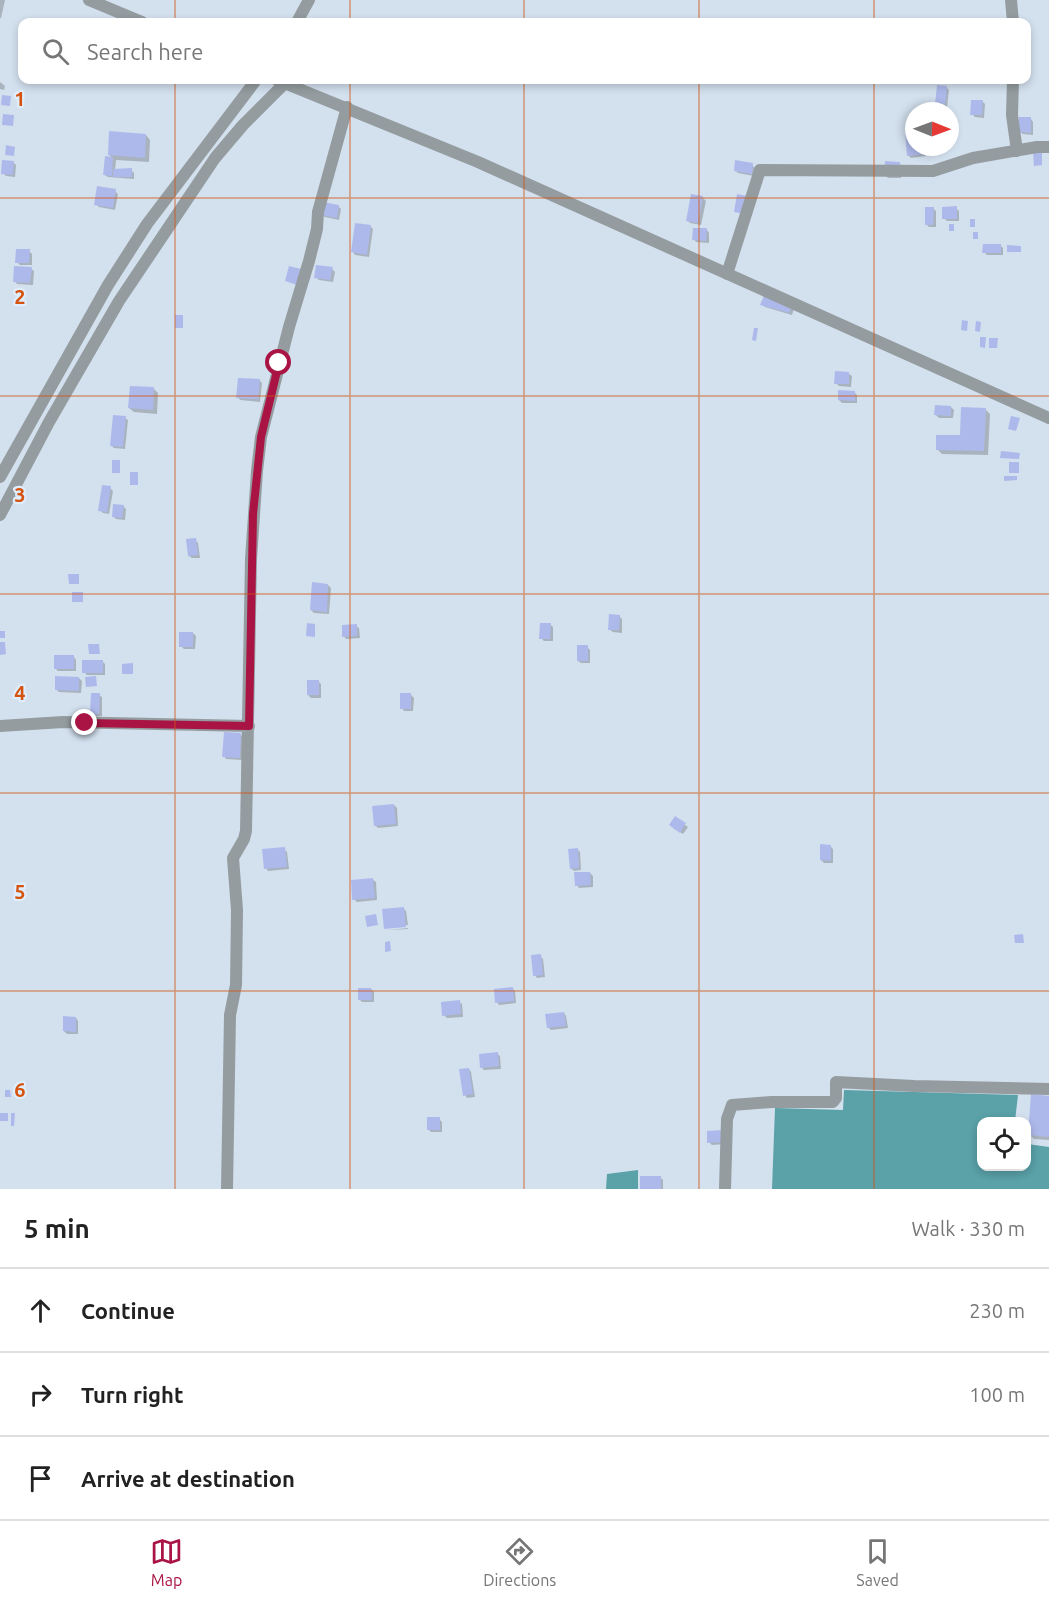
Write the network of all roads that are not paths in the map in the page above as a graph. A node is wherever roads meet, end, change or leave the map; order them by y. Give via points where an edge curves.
1 (89, 0) edge
2 (309, 0) edge
3 (1011, 0) edge
4 (132, 18) edge
5 (299, 18) edge
6 (1013, 18) edge
7 (253, 84) edge
8 (278, 84) edge
9 (285, 84) edge
10 (1013, 84) edge
11 (347, 107) junction
12 (1049, 147) edge
13 (1017, 150) junction
14 (727, 274) junction
15 (1049, 418) edge
16 (0, 477) edge
17 (0, 515) edge
18 (0, 726) edge
19 (249, 726) junction
20 (1049, 1089) edge
21 (227, 1189) edge
22 (725, 1189) edge

1 - 4 street
2 - 5 street
3 - 6 street
7 - 16 street via 147,224 108,285
8 - 17 street via 215,159 119,301
9 - 11 street
10 - 13 street
11 - 14 street
11 - 19 street via 261,437 251,559
12 - 13 street
13 - 14 street via 933,171 760,170
14 - 15 street
18 - 19 street via 63,722
19 - 21 street via 246,831 233,858 236,984 230,1015
20 - 22 street via 836,1082 833,1102 732,1105 727,1119

